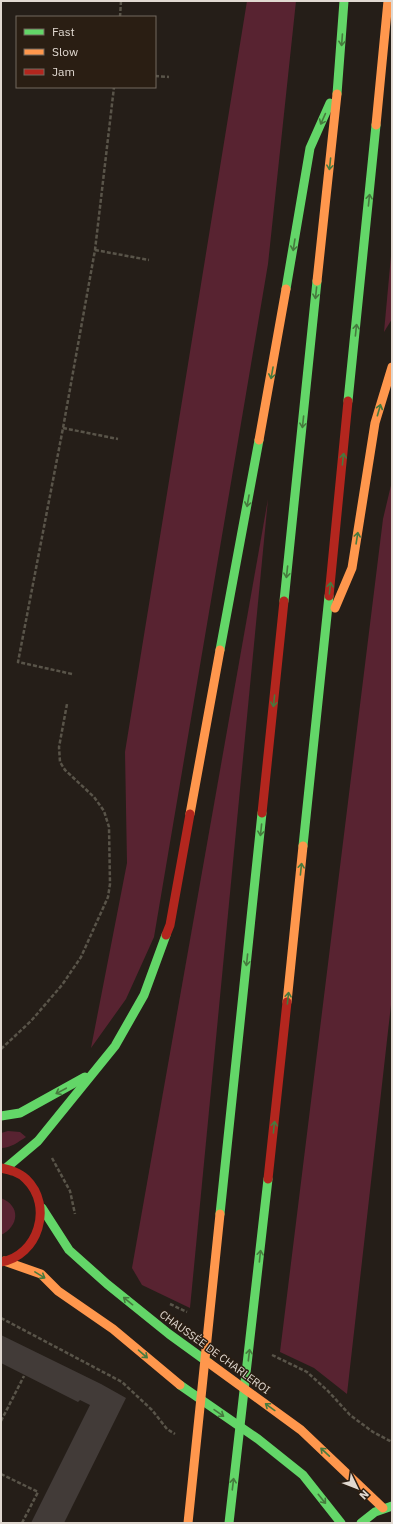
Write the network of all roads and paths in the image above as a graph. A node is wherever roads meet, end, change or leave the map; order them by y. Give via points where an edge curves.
1 (121, 1) edge
2 (344, 1) edge
3 (388, 1) edge
4 (120, 16) edge
5 (156, 76) edge
6 (169, 77) dead end
7 (338, 83) junction
8 (114, 88) edge
9 (94, 250) junction
10 (149, 260) dead end
11 (392, 367) edge
12 (62, 428) junction
13 (118, 438) dead end
14 (326, 627) junction
15 (72, 674) dead end
16 (67, 704) dead end
17 (1, 1049) edge
18 (95, 1072) junction
19 (1, 1116) edge
20 (38, 1142) junction
21 (4, 1168) edge
22 (42, 1208) junction
23 (76, 1219) dead end
24 (3, 1262) edge
25 (1, 1318) edge
26 (272, 1355) dead end
27 (24, 1376) dead end
28 (1, 1421) edge
29 (167, 1429) dead end
30 (392, 1442) edge
31 (1, 1474) edge
32 (388, 1507) edge
33 (22, 1523) edge
34 (188, 1523) edge
35 (229, 1523) edge
36 (341, 1523) edge
37 (361, 1523) edge

1 - 4 path
2 -> 7 main road
14 -> 3 main road
5 - 6 path
7 -> 18 main road via 310,148 277,347 170,926 144,995 115,1046
7 -> 34 main road
8 - 9 path
9 - 10 path
9 - 12 path
14 -> 11 main road via 352,568 375,423
12 - 13 path
12 - 15 path via 18,662
35 -> 14 main road via 256,1295
16 - 17 path via 59,747 60,762 104,811 109,827 108,897 81,957 62,985
18 -> 19 main road via 20,1113
18 - 20 main road
20 - 21 main road
20 - 23 path via 55,1161 70,1191
21 - 22 main road, CHAUSSÉE DE CHARLEROI via 23,1176 35,1190
22 - 24 main road via 37,1236 29,1248
32 -> 22 main road, CHAUSSÉE DE CHARLEROI via 301,1430 169,1334 107,1284 69,1250
24 -> 36 main road via 41,1274 58,1291 113,1329 165,1374 258,1439 303,1475
25 - 29 path via 122,1382 152,1410
26 - 30 path via 307,1372 350,1415
27 - 28 path
31 - 33 path via 38,1492
32 - 37 main road

